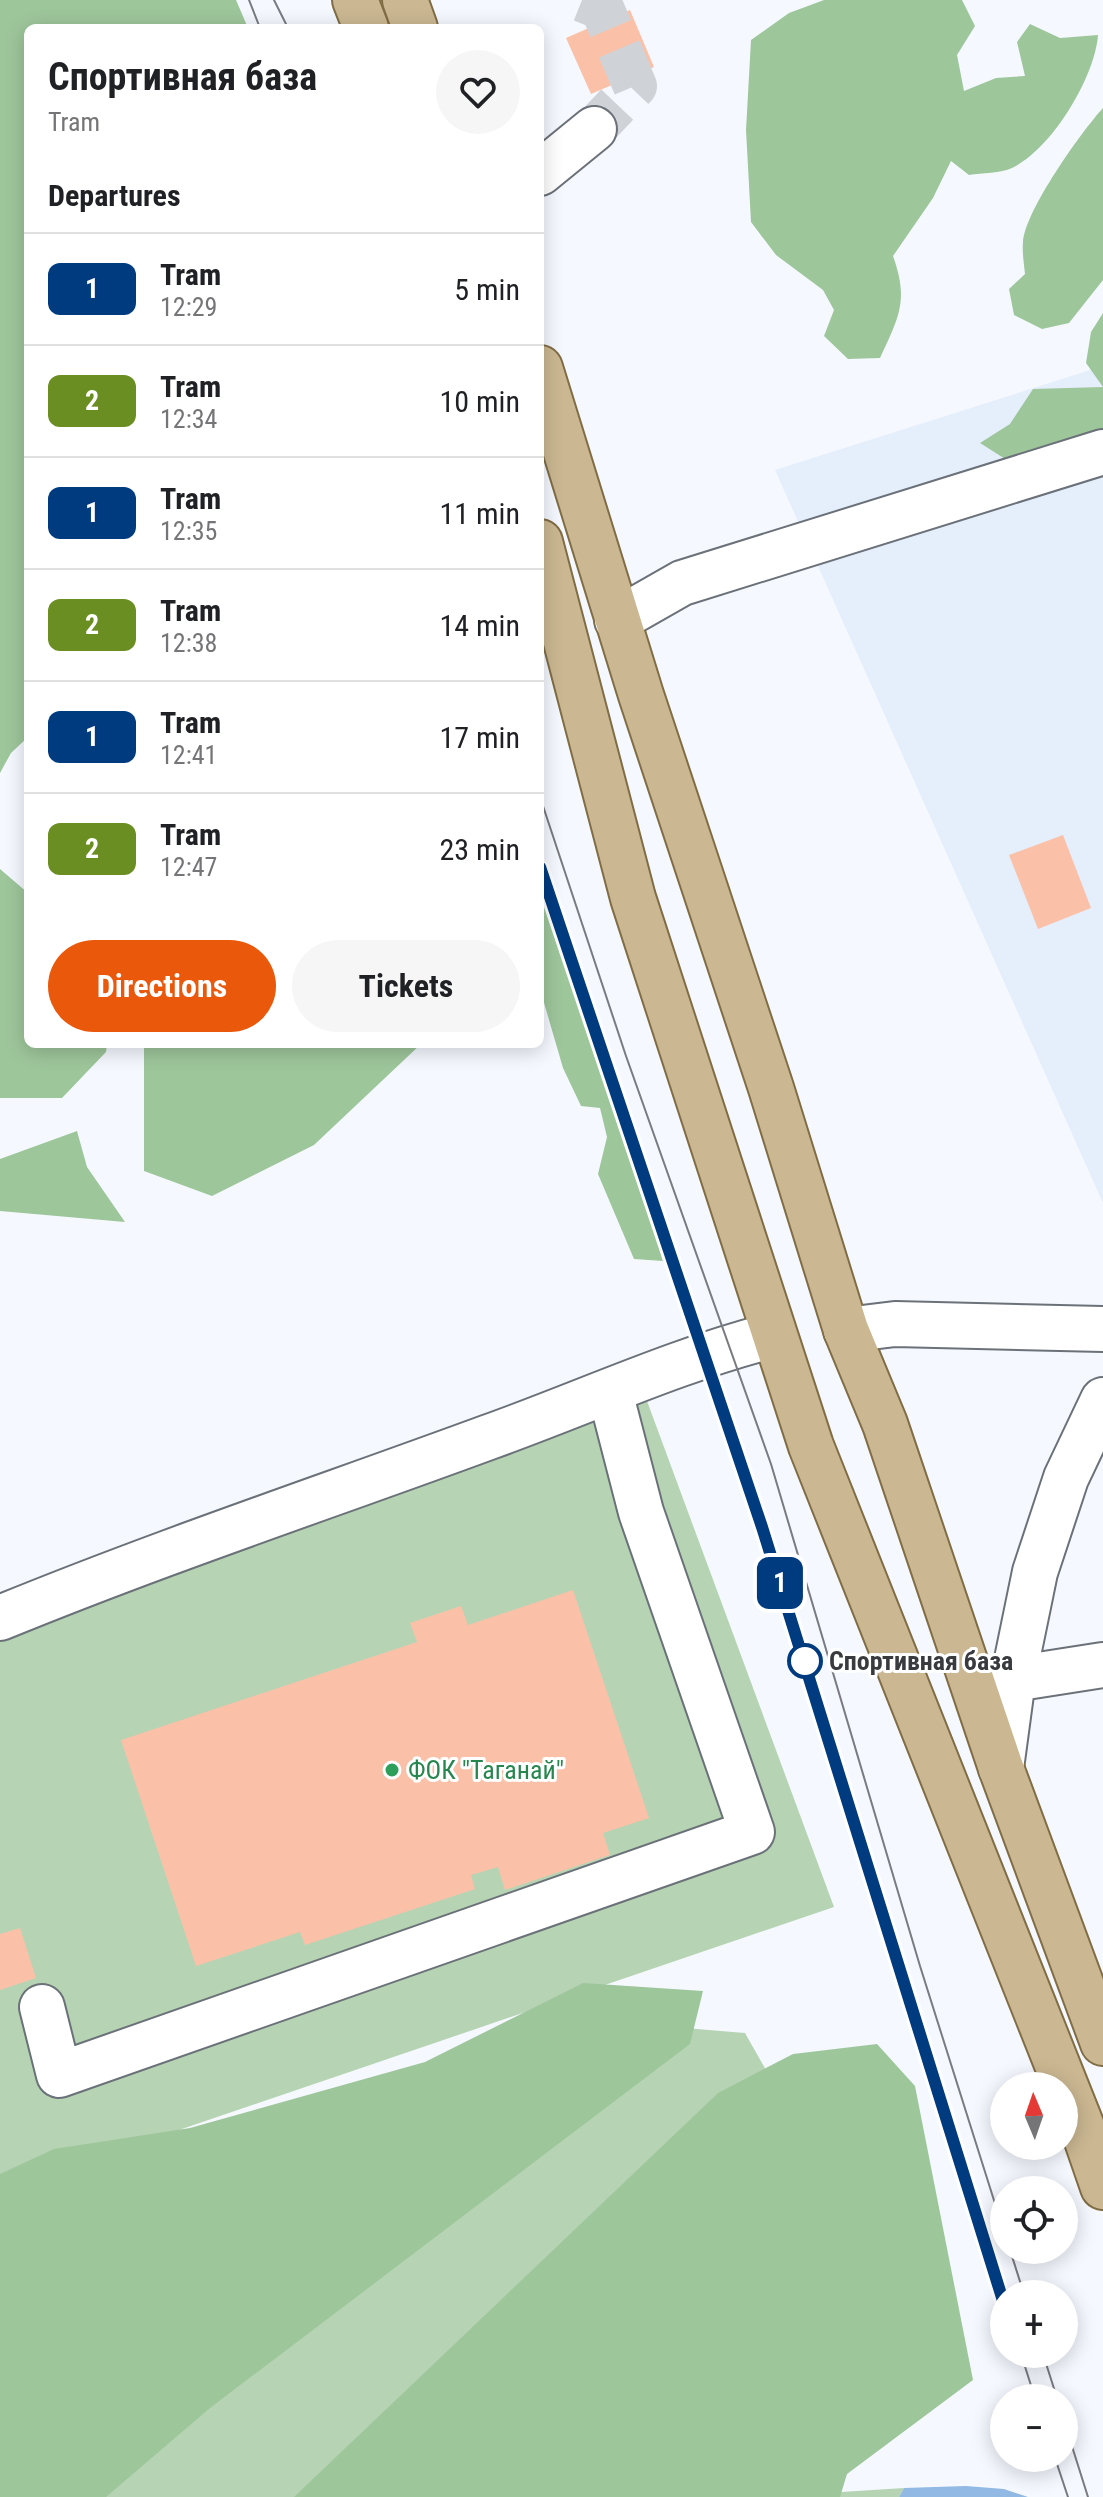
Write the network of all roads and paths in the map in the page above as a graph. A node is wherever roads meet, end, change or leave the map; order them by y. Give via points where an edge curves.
1 (355, 0) edge
2 (405, 0) edge
3 (364, 24) edge
4 (414, 24) edge
5 (594, 129) tunnel mouth
6 (544, 170) edge
7 (544, 381) edge
8 (1103, 452) edge
9 (544, 557) edge
10 (617, 620) junction
11 (1103, 1329) edge
12 (846, 1330) junction
13 (774, 1335) junction
14 (610, 1392) junction
15 (1103, 1400) edge
16 (0, 1618) edge
17 (1103, 1665) edge
18 (1013, 1679) junction
19 (1001, 1768) junction
20 (42, 2007) dead end
21 (1103, 2043) edge
22 (1103, 2187) edge

1 - 3 main road
2 - 4 main road
5 - 6 lane
7 - 10 main road
8 - 10 lane via 682,583
9 - 13 main road via 633,898
10 - 12 main road
11 - 12 lane via 895,1324
12 - 13 main road
12 - 19 main road via 885,1424
13 - 14 lane via 704,1354
13 - 22 main road via 811,1446
14 - 16 lane
14 - 20 lane via 641,1512 752,1832 59,2075
15 - 18 lane via 1066,1478 1035,1572
17 - 18 lane
18 - 19 lane
19 - 21 main road

